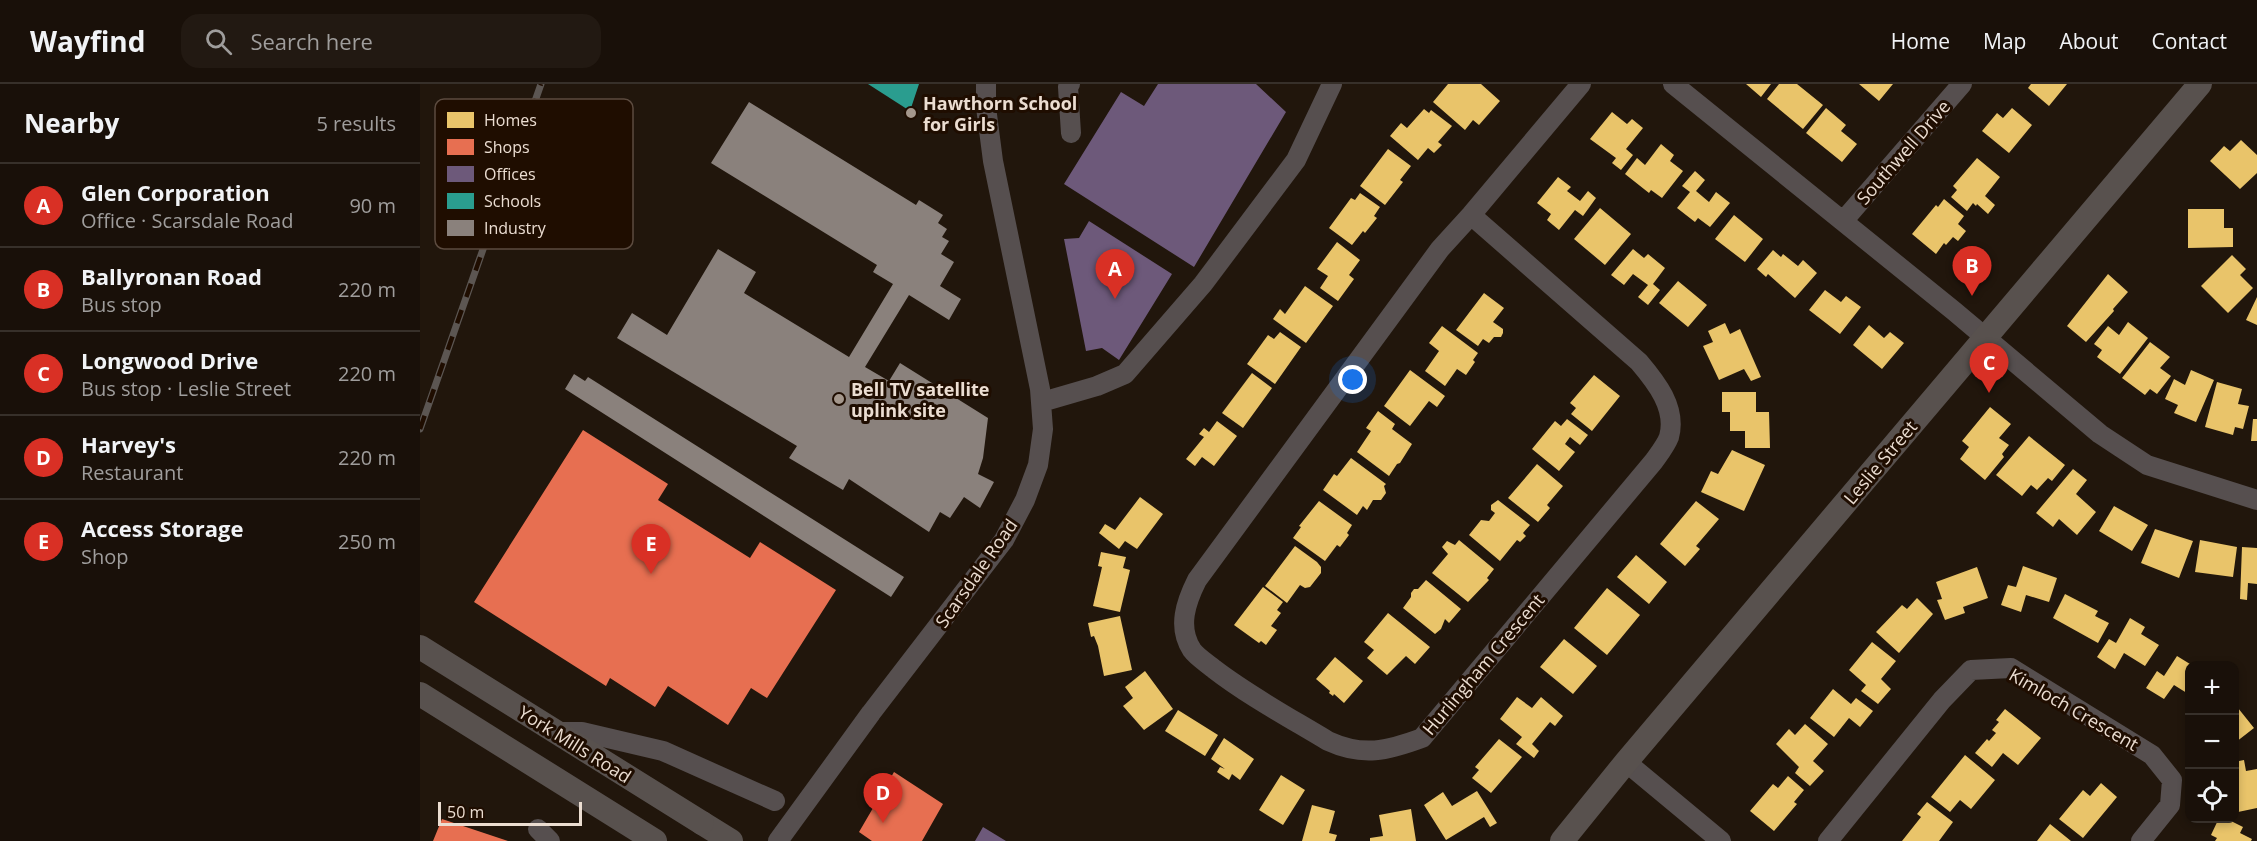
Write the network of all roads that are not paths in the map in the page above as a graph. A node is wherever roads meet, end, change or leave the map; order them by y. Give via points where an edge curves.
1 (986, 84) edge
2 (1070, 84) edge
3 (1332, 84) edge
4 (1581, 84) edge
5 (1673, 84) edge
6 (1962, 84) edge
7 (2200, 84) edge
8 (1071, 133) dead end
9 (1471, 215) junction
10 (1844, 220) junction
11 (1985, 336) junction
12 (1042, 402) junction
13 (2257, 500) edge
14 (420, 647) edge
15 (420, 656) edge
16 (420, 694) edge
17 (1626, 762) junction
18 (775, 801) dead end
19 (655, 841) edge
20 (731, 841) edge
21 (778, 841) edge
22 (1562, 841) edge
23 (1721, 841) edge
24 (1828, 841) edge
25 (2141, 841) edge

1 - 12 street, Scarsdale Road via 993,161
2 - 8 street
3 - 12 street via 1296,160 1209,276 1125,374
4 - 9 street, Hurlingham Crescent
5 - 10 street
6 - 10 street, Southwell Drive
7 - 11 main road, Leslie Street
9 - 9 street, Hurlingham Crescent via 1440,249 1197,580 1187,600 1183,618 1193,651 1227,679 1346,749 1374,752 1422,738 1654,461 1668,438 1670,418 1659,386 1639,362
10 - 11 street
11 - 13 street via 2100,434 2147,465
11 - 17 main road, Leslie Street
12 - 21 street, Scarsdale Road via 1039,460 1010,531
14 - 20 main road, York Mills Road, bridge
15 - 18 street via 547,732 582,732 663,752
16 - 19 main road
17 - 22 main road, Leslie Street
17 - 23 street
24 - 25 street, Kimloch Crescent via 1941,700 1971,670 2012,668 2152,755 2172,780 2170,806

